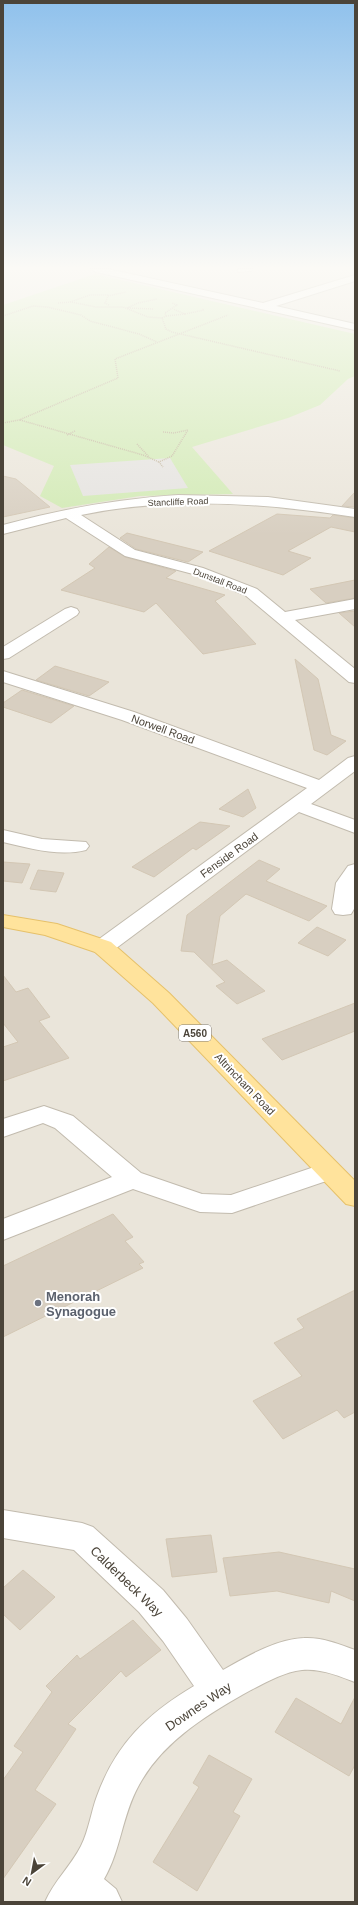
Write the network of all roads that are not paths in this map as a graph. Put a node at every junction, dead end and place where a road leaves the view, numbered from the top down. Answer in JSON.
{"nodes":[{"id":1,"x":69,"y":513,"type":"junction"},
{"id":2,"x":355,"y":513,"type":"edge"},
{"id":3,"x":3,"y":530,"type":"edge"},
{"id":4,"x":355,"y":604,"type":"edge"},
{"id":5,"x":71,"y":612,"type":"dead end"},
{"id":6,"x":283,"y":617,"type":"junction"},
{"id":7,"x":3,"y":654,"type":"edge"},
{"id":8,"x":3,"y":676,"type":"edge"},
{"id":9,"x":355,"y":678,"type":"edge"},
{"id":10,"x":355,"y":762,"type":"edge"},
{"id":11,"x":321,"y":787,"type":"junction"},
{"id":12,"x":297,"y":805,"type":"junction"},
{"id":13,"x":355,"y":827,"type":"edge"},
{"id":14,"x":3,"y":836,"type":"edge"},
{"id":15,"x":79,"y":846,"type":"dead end"},
{"id":16,"x":355,"y":870,"type":"edge"},
{"id":17,"x":343,"y":909,"type":"dead end"},
{"id":18,"x":3,"y":921,"type":"edge"},
{"id":19,"x":103,"y":947,"type":"junction"},
{"id":20,"x":3,"y":1128,"type":"edge"},
{"id":21,"x":329,"y":1171,"type":"junction"},
{"id":22,"x":132,"y":1179,"type":"junction"},
{"id":23,"x":355,"y":1197,"type":"edge"},
{"id":24,"x":3,"y":1230,"type":"edge"},
{"id":25,"x":3,"y":1524,"type":"edge"},
{"id":26,"x":355,"y":1666,"type":"edge"},
{"id":27,"x":217,"y":1691,"type":"junction"},
{"id":28,"x":82,"y":1896,"type":"edge"}],
"edges":[{"from":1,"to":2,"type":"street","name":"Stancliffe Road"},
{"from":1,"to":3,"type":"street","name":"Stancliffe Road"},
{"from":1,"to":6,"type":"street","name":"Dunstall Road"},
{"from":4,"to":6,"type":"street"},
{"from":5,"to":7,"type":"street"},
{"from":6,"to":9,"type":"street","name":"Dunstall Road"},
{"from":8,"to":11,"type":"street","name":"Norwell Road"},
{"from":10,"to":11,"type":"street","name":"Fenside Road"},
{"from":11,"to":12,"type":"street","name":"Fenside Road"},
{"from":12,"to":13,"type":"street"},
{"from":12,"to":19,"type":"street","name":"Fenside Road"},
{"from":14,"to":15,"type":"street"},
{"from":16,"to":17,"type":"street"},
{"from":18,"to":19,"type":"main road","name":"Altrincham Road","number":"A560"},
{"from":19,"to":21,"type":"main road","name":"Altrincham Road","number":"A560"},
{"from":20,"to":22,"type":"street"},
{"from":21,"to":22,"type":"street"},
{"from":21,"to":23,"type":"main road","name":"Altrincham Road","number":"A560"},
{"from":22,"to":24,"type":"street"},
{"from":25,"to":27,"type":"street","name":"Calderbeck Way"},
{"from":26,"to":27,"type":"street","name":"Downes Way"},
{"from":27,"to":28,"type":"street","name":"Downes Way"}]}
